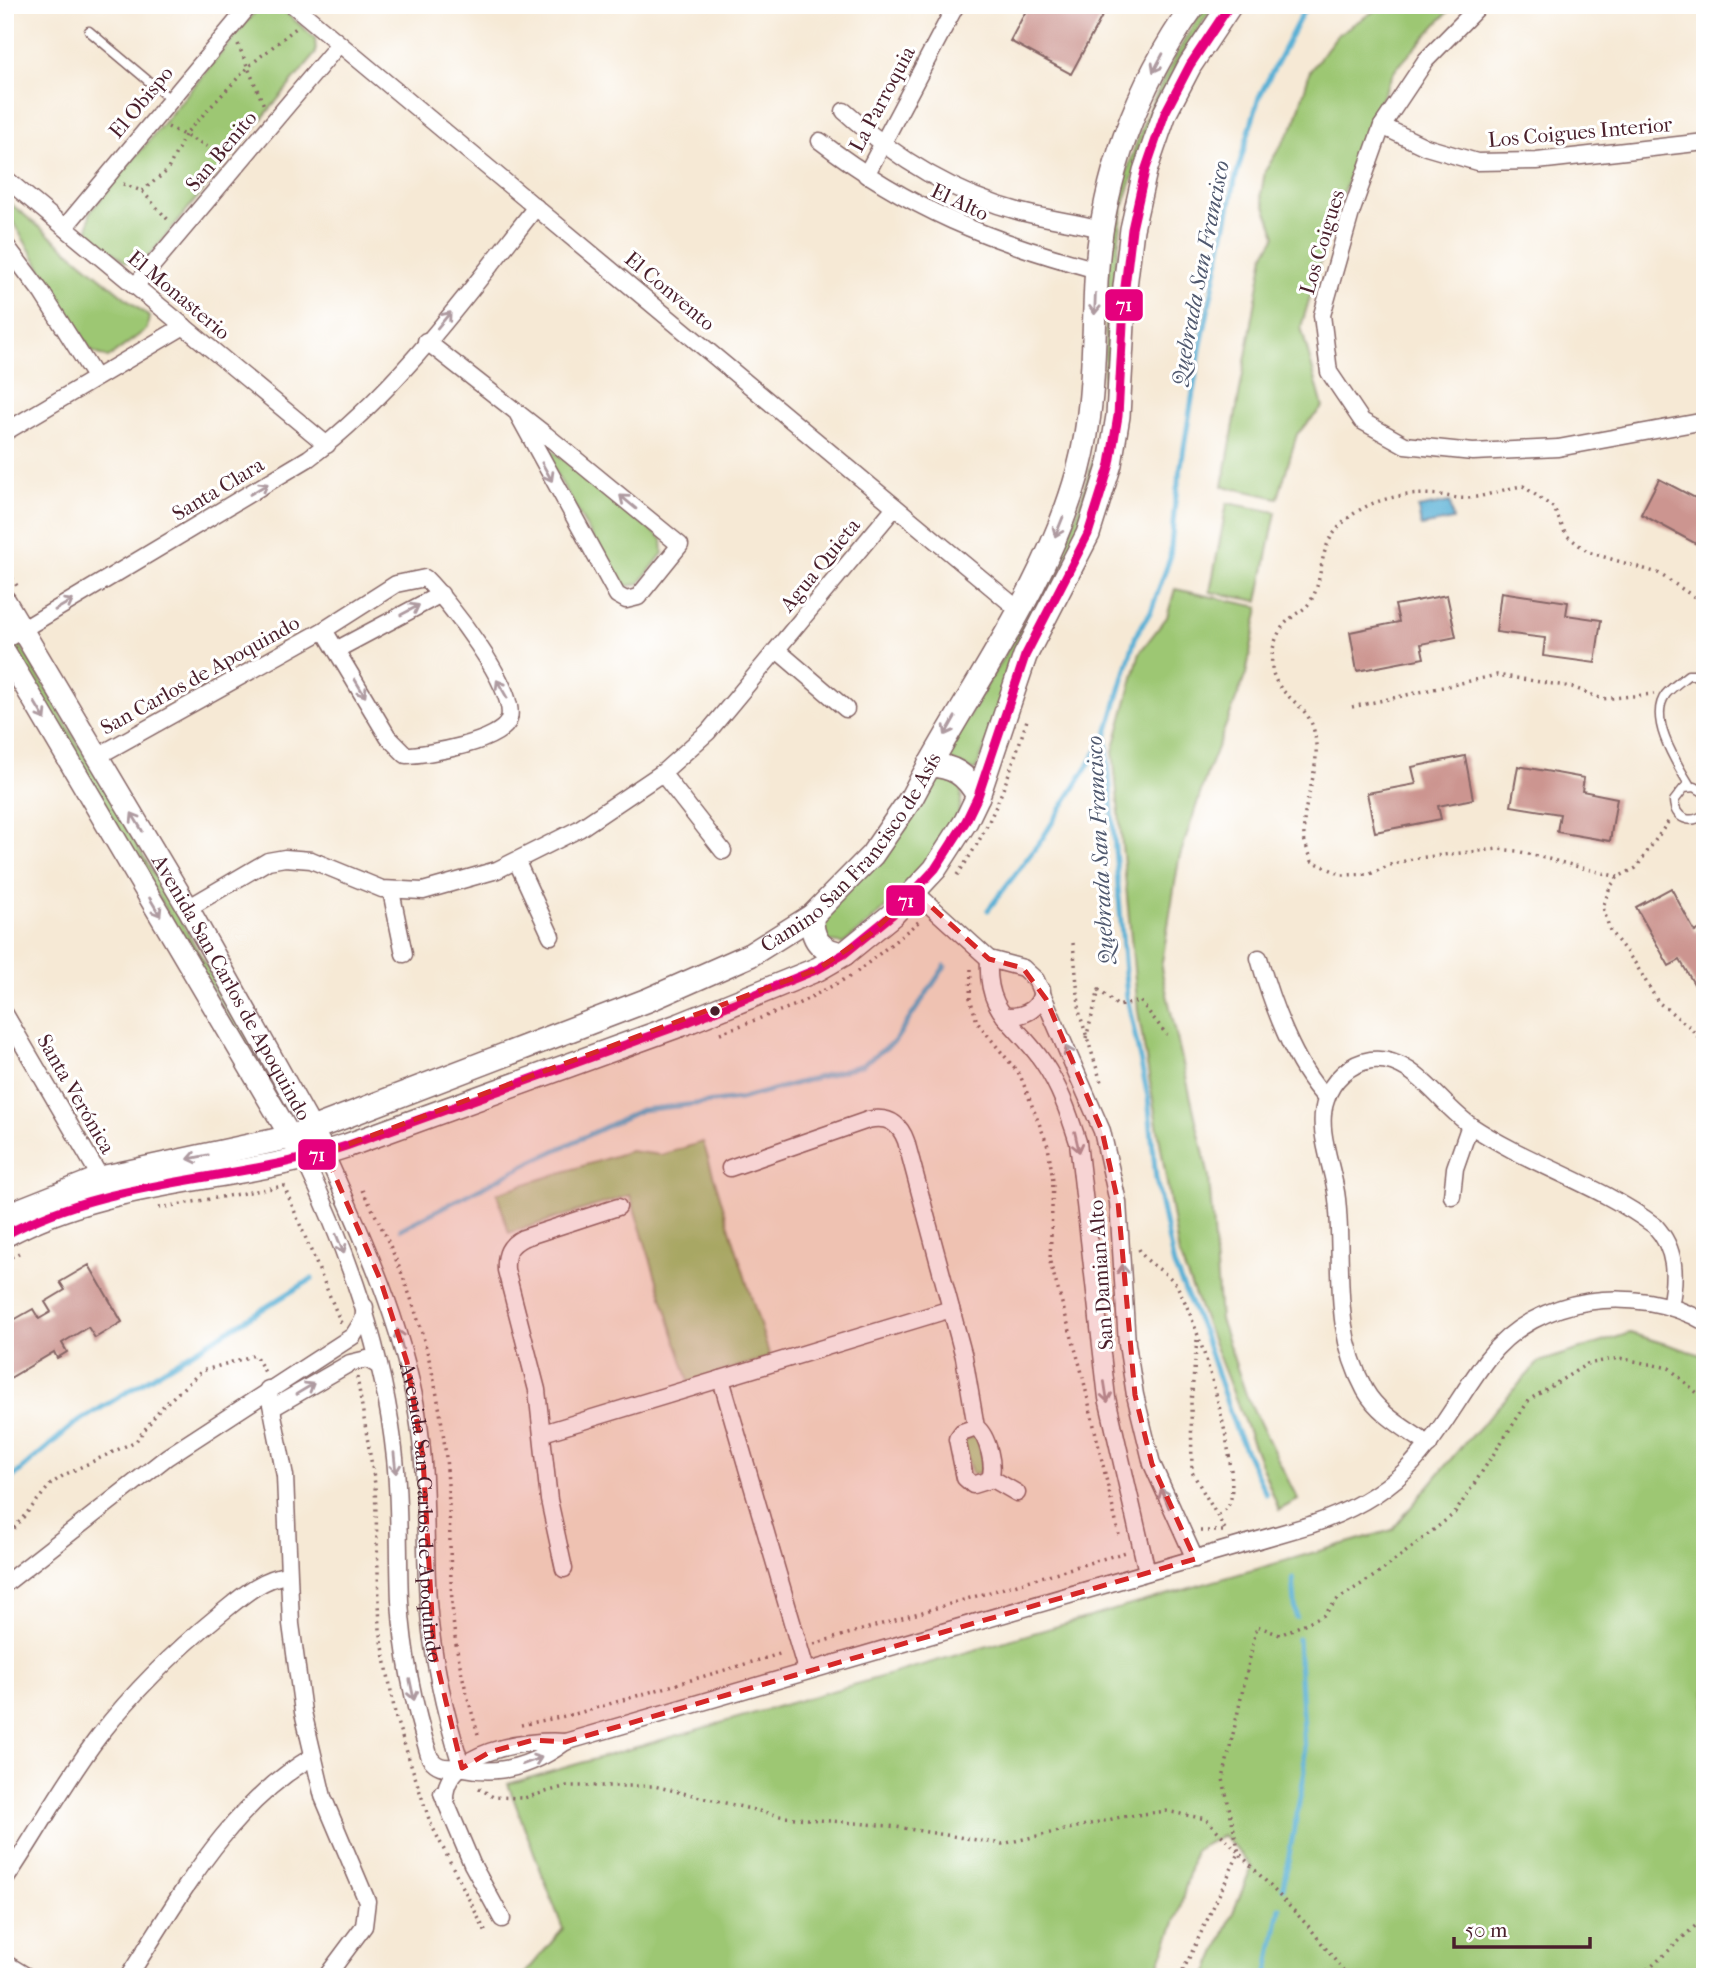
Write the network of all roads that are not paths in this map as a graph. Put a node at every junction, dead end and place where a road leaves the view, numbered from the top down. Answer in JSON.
{"nodes":[{"id":1,"x":250,"y":5,"type":"edge"},
{"id":2,"x":293,"y":5,"type":"edge"},
{"id":3,"x":956,"y":5,"type":"edge"},
{"id":4,"x":1194,"y":5,"type":"edge"},
{"id":5,"x":1230,"y":5,"type":"edge"},
{"id":6,"x":1480,"y":5,"type":"edge"},
{"id":7,"x":89,"y":32,"type":"dead end"},
{"id":8,"x":339,"y":44,"type":"junction"},
{"id":9,"x":171,"y":100,"type":"junction"},
{"id":10,"x":844,"y":111,"type":"dead end"},
{"id":11,"x":1382,"y":126,"type":"junction"},
{"id":12,"x":820,"y":141,"type":"dead end"},
{"id":13,"x":1705,"y":142,"type":"edge"},
{"id":14,"x":882,"y":143,"type":"junction"},
{"id":15,"x":866,"y":175,"type":"junction"},
{"id":16,"x":5,"y":178,"type":"edge"},
{"id":17,"x":536,"y":208,"type":"junction"},
{"id":18,"x":65,"y":227,"type":"junction"},
{"id":19,"x":1101,"y":229,"type":"junction"},
{"id":20,"x":5,"y":244,"type":"edge"},
{"id":21,"x":1097,"y":270,"type":"junction"},
{"id":22,"x":135,"y":286,"type":"junction"},
{"id":23,"x":184,"y":326,"type":"junction"},
{"id":24,"x":426,"y":341,"type":"junction"},
{"id":25,"x":95,"y":377,"type":"junction"},
{"id":26,"x":516,"y":411,"type":"junction"},
{"id":27,"x":1705,"y":421,"type":"edge"},
{"id":28,"x":5,"y":432,"type":"edge"},
{"id":29,"x":327,"y":445,"type":"junction"},
{"id":30,"x":895,"y":506,"type":"junction"},
{"id":31,"x":441,"y":594,"type":"junction"},
{"id":32,"x":5,"y":601,"type":"edge"},
{"id":33,"x":1019,"y":610,"type":"junction"},
{"id":34,"x":324,"y":630,"type":"junction"},
{"id":35,"x":14,"y":635,"type":"edge"},
{"id":36,"x":336,"y":650,"type":"junction"},
{"id":37,"x":777,"y":650,"type":"junction"},
{"id":38,"x":5,"y":652,"type":"edge"},
{"id":39,"x":1705,"y":675,"type":"edge"},
{"id":40,"x":846,"y":709,"type":"dead end"},
{"id":41,"x":97,"y":756,"type":"junction"},
{"id":42,"x":929,"y":765,"type":"junction"},
{"id":43,"x":662,"y":774,"type":"junction"},
{"id":44,"x":1690,"y":786,"type":"junction"},
{"id":45,"x":1705,"y":793,"type":"edge"},
{"id":46,"x":978,"y":796,"type":"junction"},
{"id":47,"x":1705,"y":814,"type":"edge"},
{"id":48,"x":723,"y":851,"type":"dead end"},
{"id":49,"x":517,"y":862,"type":"junction"},
{"id":50,"x":391,"y":891,"type":"junction"},
{"id":51,"x":915,"y":892,"type":"junction"},
{"id":52,"x":188,"y":908,"type":"junction"},
{"id":53,"x":812,"y":916,"type":"junction"},
{"id":54,"x":551,"y":936,"type":"dead end"},
{"id":55,"x":404,"y":954,"type":"dead end"},
{"id":56,"x":844,"y":954,"type":"junction"},
{"id":57,"x":1259,"y":958,"type":"dead end"},
{"id":58,"x":989,"y":959,"type":"junction"},
{"id":59,"x":1042,"y":990,"type":"junction"},
{"id":60,"x":5,"y":1014,"type":"edge"},
{"id":61,"x":611,"y":1014,"type":"junction"},
{"id":62,"x":1004,"y":1016,"type":"junction"},
{"id":63,"x":626,"y":1044,"type":"junction"},
{"id":64,"x":1326,"y":1098,"type":"junction"},
{"id":65,"x":1470,"y":1125,"type":"junction"},
{"id":66,"x":313,"y":1129,"type":"junction"},
{"id":67,"x":291,"y":1137,"type":"junction"},
{"id":68,"x":314,"y":1156,"type":"junction"},
{"id":69,"x":730,"y":1168,"type":"dead end"},
{"id":70,"x":105,"y":1187,"type":"junction"},
{"id":71,"x":1452,"y":1196,"type":"dead end"},
{"id":72,"x":618,"y":1207,"type":"dead end"},
{"id":73,"x":5,"y":1216,"type":"edge"},
{"id":74,"x":5,"y":1236,"type":"edge"},
{"id":75,"x":365,"y":1305,"type":"junction"},
{"id":76,"x":1670,"y":1307,"type":"junction"},
{"id":77,"x":951,"y":1309,"type":"junction"},
{"id":78,"x":1705,"y":1322,"type":"edge"},
{"id":79,"x":379,"y":1366,"type":"junction"},
{"id":80,"x":721,"y":1379,"type":"junction"},
{"id":81,"x":268,"y":1389,"type":"junction"},
{"id":82,"x":274,"y":1407,"type":"junction"},
{"id":83,"x":976,"y":1427,"type":"junction"},
{"id":84,"x":543,"y":1433,"type":"junction"},
{"id":85,"x":1429,"y":1445,"type":"junction"},
{"id":86,"x":991,"y":1478,"type":"junction"},
{"id":87,"x":1017,"y":1493,"type":"dead end"},
{"id":88,"x":1195,"y":1559,"type":"junction"},
{"id":89,"x":564,"y":1569,"type":"dead end"},
{"id":90,"x":1147,"y":1572,"type":"junction"},
{"id":91,"x":288,"y":1575,"type":"junction"},
{"id":92,"x":5,"y":1584,"type":"edge"},
{"id":93,"x":806,"y":1670,"type":"junction"},
{"id":94,"x":312,"y":1757,"type":"junction"},
{"id":95,"x":430,"y":1758,"type":"junction"},
{"id":96,"x":462,"y":1768,"type":"junction"},
{"id":97,"x":445,"y":1801,"type":"junction"},
{"id":98,"x":5,"y":1880,"type":"edge"},
{"id":99,"x":502,"y":1919,"type":"dead end"},
{"id":100,"x":5,"y":1963,"type":"edge"},
{"id":101,"x":28,"y":1977,"type":"edge"},
{"id":102,"x":128,"y":1977,"type":"edge"},
{"id":103,"x":326,"y":1977,"type":"edge"}],
"edges":[{"from":1,"to":9,"type":"street","name":"El Obispo"},
{"from":2,"to":8,"type":"street","name":"El Convento"},
{"from":3,"to":14,"type":"street","name":"La Parroquia"},
{"from":4,"to":19,"type":"main road","name":"Camino San Francisco de Asís","one_way":true},
{"from":5,"to":46,"type":"main road","name":"Camino San Francisco de Asís"},
{"from":6,"to":11,"type":"street","name":"Los Coigues"},
{"from":7,"to":9,"type":"lane"},
{"from":8,"to":17,"type":"street","name":"El Convento"},
{"from":8,"to":22,"type":"street","name":"San Benito"},
{"from":9,"to":18,"type":"street","name":"El Obispo"},
{"from":10,"to":14,"type":"street","name":"El Alto"},
{"from":11,"to":13,"type":"street","name":"Los Coigues Interior"},
{"from":11,"to":27,"type":"street","name":"Los Coigues"},
{"from":12,"to":15,"type":"street","name":"El Alto"},
{"from":14,"to":15,"type":"street","name":"La Parroquia"},
{"from":14,"to":19,"type":"street","name":"El Alto"},
{"from":15,"to":21,"type":"street","name":"El Alto"},
{"from":16,"to":18,"type":"street","name":"El Monasterio"},
{"from":24,"to":17,"type":"street","name":"Santa Clara","one_way":true},
{"from":17,"to":30,"type":"street","name":"El Convento"},
{"from":18,"to":22,"type":"street","name":"El Monasterio"},
{"from":19,"to":21,"type":"main road","name":"Camino San Francisco de Asís"},
{"from":20,"to":25,"type":"street"},
{"from":21,"to":33,"type":"main road","name":"Camino San Francisco de Asís","one_way":true},
{"from":22,"to":23,"type":"street","name":"El Monasterio"},
{"from":23,"to":25,"type":"street"},
{"from":23,"to":29,"type":"street","name":"El Monasterio"},
{"from":24,"to":26,"type":"street"},
{"from":24,"to":29,"type":"street","name":"Santa Clara"},
{"from":25,"to":28,"type":"street"},
{"from":26,"to":26,"type":"street","one_way":true},
{"from":35,"to":29,"type":"street","name":"Santa Clara","one_way":true},
{"from":30,"to":33,"type":"street","name":"El Convento"},
{"from":30,"to":37,"type":"street","name":"Agua Quieta"},
{"from":31,"to":34,"type":"street","name":"San Carlos de Apoquindo"},
{"from":36,"to":31,"type":"street","one_way":true},
{"from":36,"to":31,"type":"street","name":"San Carlos de Apoquindo","one_way":true},
{"from":32,"to":35,"type":"street","name":"Avenida San Carlos de Apoquindo"},
{"from":33,"to":42,"type":"main road","name":"Camino San Francisco de Asís","one_way":true},
{"from":34,"to":36,"type":"street","name":"San Carlos de Apoquindo"},
{"from":34,"to":41,"type":"street","name":"San Carlos de Apoquindo"},
{"from":35,"to":41,"type":"street","name":"Avenida San Carlos de Apoquindo"},
{"from":37,"to":40,"type":"street"},
{"from":37,"to":43,"type":"street","name":"Agua Quieta"},
{"from":38,"to":67,"type":"street","name":"Avenida San Carlos de Apoquindo","one_way":true},
{"from":39,"to":44,"type":"lane"},
{"from":52,"to":41,"type":"street","name":"Avenida San Carlos de Apoquindo","one_way":true},
{"from":42,"to":46,"type":"main road"},
{"from":42,"to":53,"type":"main road","name":"Camino San Francisco de Asís"},
{"from":43,"to":48,"type":"street"},
{"from":43,"to":49,"type":"street","name":"Agua Quieta"},
{"from":44,"to":45,"type":"lane"},
{"from":44,"to":47,"type":"lane"},
{"from":46,"to":51,"type":"main road","name":"Camino San Francisco de Asís"},
{"from":49,"to":50,"type":"street","name":"Agua Quieta"},
{"from":49,"to":54,"type":"street"},
{"from":50,"to":52,"type":"street","name":"Agua Quieta"},
{"from":50,"to":55,"type":"street"},
{"from":51,"to":56,"type":"main road","name":"Camino San Francisco de Asís"},
{"from":51,"to":58,"type":"street","name":"San Damian Alto"},
{"from":52,"to":66,"type":"street","name":"Avenida San Carlos de Apoquindo"},
{"from":53,"to":56,"type":"main road"},
{"from":53,"to":61,"type":"main road","name":"Camino San Francisco de Asís"},
{"from":56,"to":63,"type":"main road","name":"Camino San Francisco de Asís"},
{"from":57,"to":64,"type":"street"},
{"from":58,"to":59,"type":"street","name":"San Damian Alto"},
{"from":58,"to":62,"type":"street","name":"San Damian Alto"},
{"from":59,"to":62,"type":"street"},
{"from":88,"to":59,"type":"street","name":"San Damian Alto","one_way":true},
{"from":60,"to":70,"type":"street","name":"Santa Verónica"},
{"from":61,"to":63,"type":"main road"},
{"from":61,"to":66,"type":"main road","name":"Camino San Francisco de Asís"},
{"from":62,"to":90,"type":"street","name":"San Damian Alto","one_way":true},
{"from":63,"to":68,"type":"main road","name":"Camino San Francisco de Asís"},
{"from":64,"to":65,"type":"street"},
{"from":64,"to":85,"type":"street"},
{"from":65,"to":71,"type":"street"},
{"from":65,"to":76,"type":"street"},
{"from":66,"to":67,"type":"main road","name":"Camino San Francisco de Asís"},
{"from":66,"to":68,"type":"street","name":"Avenida San Carlos de Apoquindo"},
{"from":67,"to":68,"type":"street","name":"Avenida San Carlos de Apoquindo"},
{"from":67,"to":70,"type":"main road","name":"Camino San Francisco de Asís","one_way":true},
{"from":68,"to":70,"type":"main road","name":"Camino San Francisco de Asís"},
{"from":68,"to":75,"type":"street","name":"Avenida San Carlos de Apoquindo","one_way":true},
{"from":96,"to":68,"type":"street","name":"Avenida San Carlos de Apoquindo","one_way":true},
{"from":69,"to":77,"type":"street"},
{"from":70,"to":73,"type":"main road","name":"Camino San Francisco de Asís"},
{"from":70,"to":74,"type":"main road","name":"Camino San Francisco de Asís"},
{"from":72,"to":84,"type":"street"},
{"from":75,"to":79,"type":"street","name":"Avenida San Carlos de Apoquindo"},
{"from":75,"to":81,"type":"street"},
{"from":76,"to":78,"type":"street"},
{"from":76,"to":85,"type":"street"},
{"from":77,"to":80,"type":"street"},
{"from":77,"to":83,"type":"street"},
{"from":82,"to":79,"type":"street","one_way":true},
{"from":79,"to":95,"type":"street","name":"Avenida San Carlos de Apoquindo","one_way":true},
{"from":80,"to":84,"type":"street"},
{"from":80,"to":93,"type":"street"},
{"from":81,"to":82,"type":"street"},
{"from":81,"to":92,"type":"street"},
{"from":82,"to":91,"type":"street"},
{"from":83,"to":86,"type":"street"},
{"from":83,"to":86,"type":"street"},
{"from":84,"to":89,"type":"street"},
{"from":85,"to":88,"type":"street"},
{"from":86,"to":87,"type":"street"},
{"from":88,"to":90,"type":"street"},
{"from":90,"to":93,"type":"street"},
{"from":91,"to":94,"type":"street"},
{"from":91,"to":98,"type":"street"},
{"from":93,"to":96,"type":"street"},
{"from":94,"to":102,"type":"street"},
{"from":94,"to":103,"type":"street"},
{"from":95,"to":96,"type":"street"},
{"from":95,"to":97,"type":"street","name":"Avenida San Carlos de Apoquindo"},
{"from":96,"to":97,"type":"street"},
{"from":97,"to":99,"type":"street","name":"Avenida San Carlos de Apoquindo"},
{"from":100,"to":101,"type":"street"}]}
